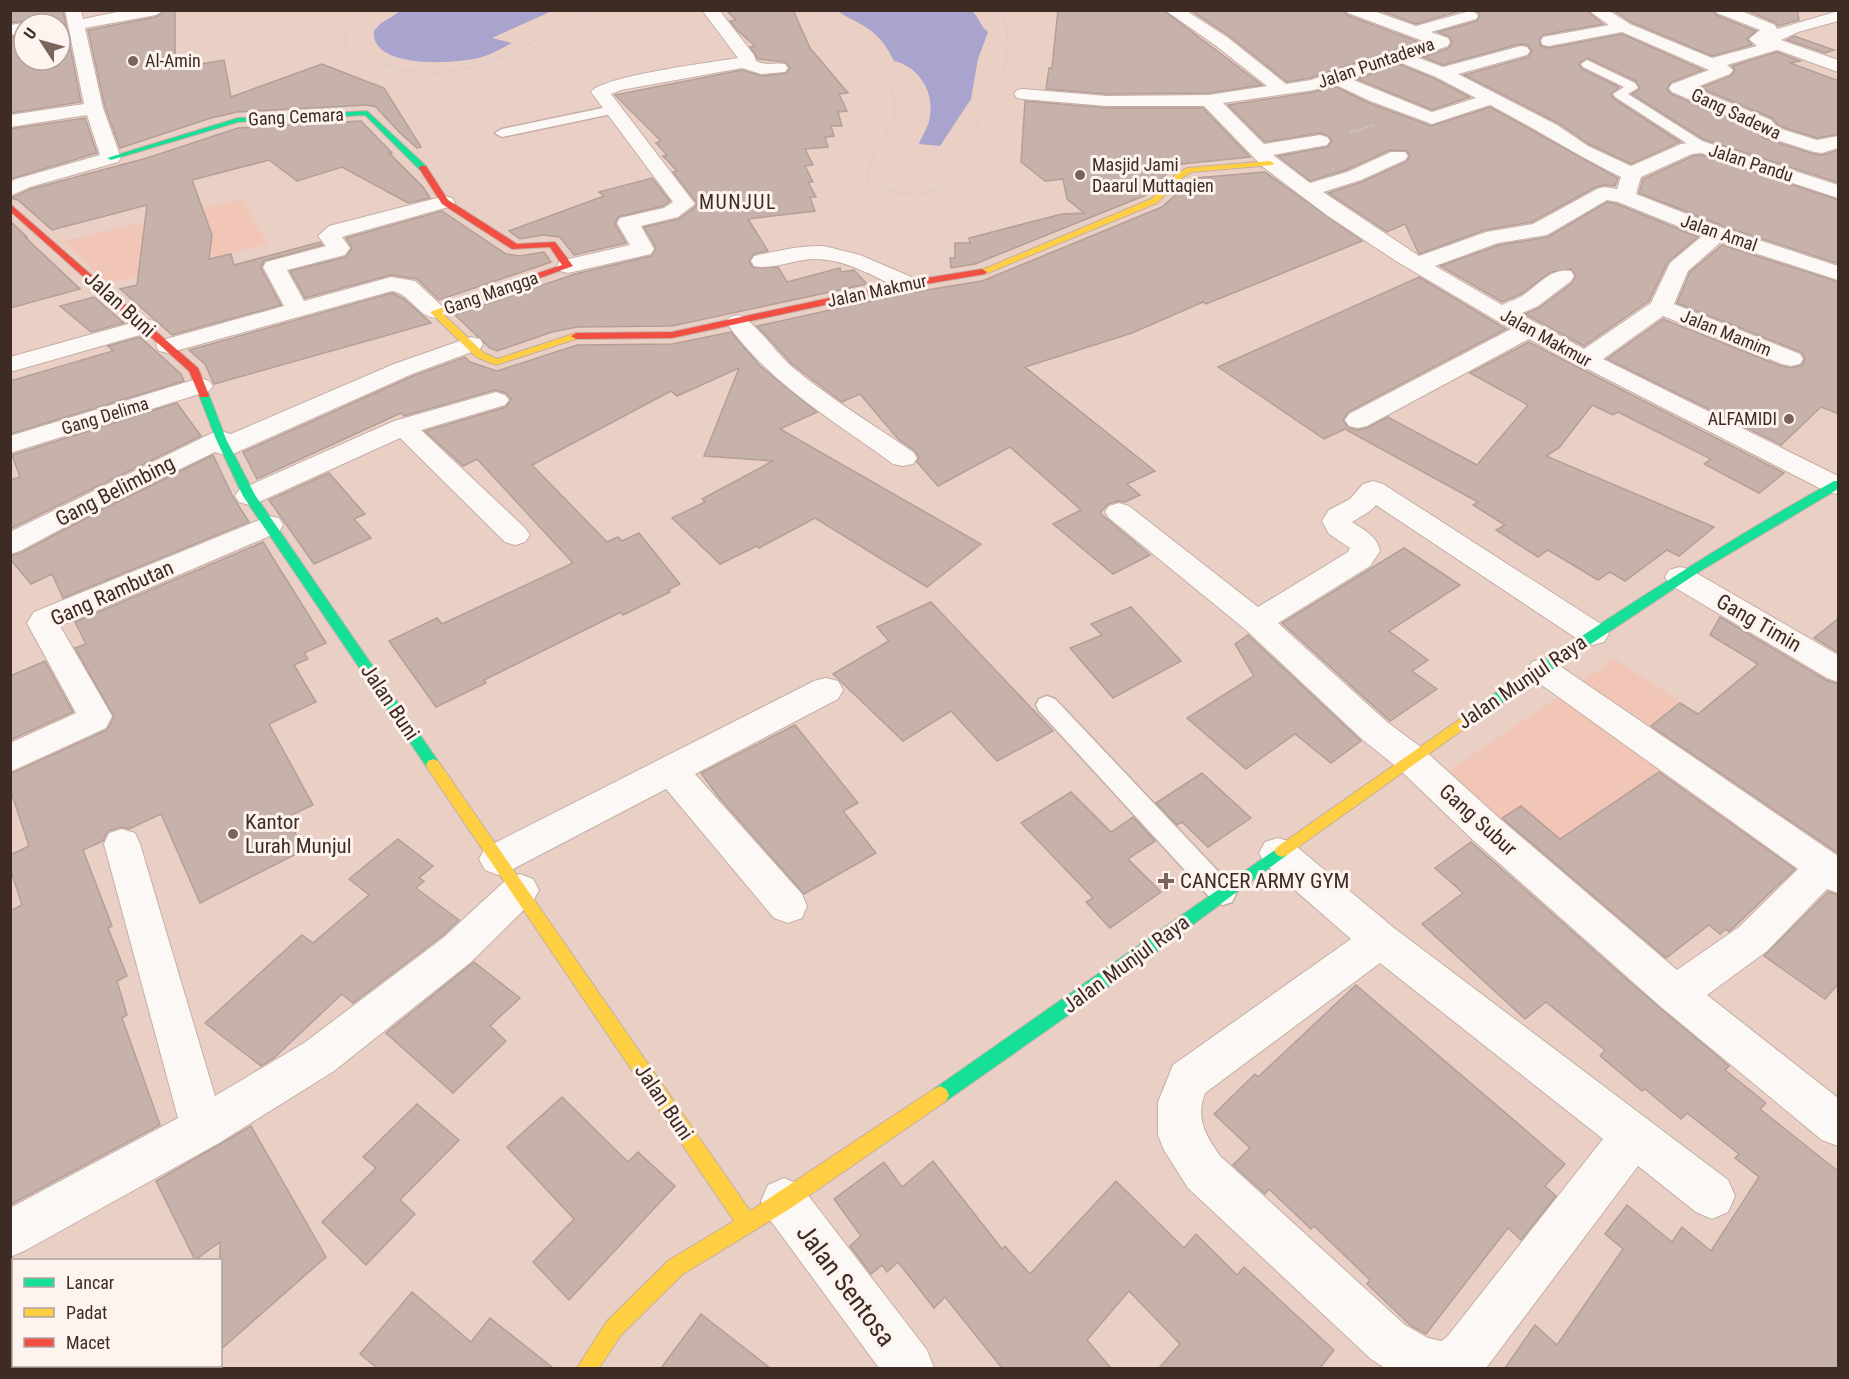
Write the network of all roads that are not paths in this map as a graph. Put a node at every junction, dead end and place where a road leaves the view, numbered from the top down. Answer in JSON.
{"nodes":[{"id":1,"x":156,"y":10,"type":"edge"},
{"id":2,"x":710,"y":10,"type":"edge"},
{"id":3,"x":1354,"y":10,"type":"edge"},
{"id":4,"x":1596,"y":10,"type":"edge"},
{"id":5,"x":1723,"y":10,"type":"edge"},
{"id":6,"x":1179,"y":11,"type":"edge"},
{"id":7,"x":1470,"y":13,"type":"edge"},
{"id":8,"x":1839,"y":16,"type":"edge"},
{"id":9,"x":72,"y":19,"type":"edge"},
{"id":10,"x":1624,"y":27,"type":"junction"},
{"id":11,"x":1415,"y":31,"type":"junction"},
{"id":12,"x":1549,"y":42,"type":"dead end"},
{"id":13,"x":1521,"y":51,"type":"dead end"},
{"id":14,"x":1400,"y":56,"type":"junction"},
{"id":15,"x":746,"y":62,"type":"junction"},
{"id":16,"x":1587,"y":64,"type":"dead end"},
{"id":17,"x":1711,"y":64,"type":"junction"},
{"id":18,"x":1839,"y":67,"type":"edge"},
{"id":19,"x":779,"y":68,"type":"dead end"},
{"id":20,"x":1442,"y":73,"type":"junction"},
{"id":21,"x":1337,"y":79,"type":"junction"},
{"id":22,"x":1284,"y":90,"type":"junction"},
{"id":23,"x":1023,"y":94,"type":"dead end"},
{"id":24,"x":1490,"y":99,"type":"junction"},
{"id":25,"x":1209,"y":100,"type":"junction"},
{"id":26,"x":94,"y":108,"type":"junction"},
{"id":27,"x":612,"y":110,"type":"junction"},
{"id":28,"x":10,"y":121,"type":"edge"},
{"id":29,"x":502,"y":133,"type":"dead end"},
{"id":30,"x":1754,"y":138,"type":"junction"},
{"id":31,"x":1320,"y":141,"type":"road end"},
{"id":32,"x":1839,"y":142,"type":"edge"},
{"id":33,"x":1702,"y":147,"type":"junction"},
{"id":34,"x":1727,"y":154,"type":"junction"},
{"id":35,"x":1398,"y":156,"type":"dead end"},
{"id":36,"x":1265,"y":157,"type":"junction"},
{"id":37,"x":111,"y":158,"type":"junction"},
{"id":38,"x":1631,"y":174,"type":"junction"},
{"id":39,"x":10,"y":190,"type":"edge"},
{"id":40,"x":1307,"y":190,"type":"junction"},
{"id":41,"x":1839,"y":192,"type":"edge"},
{"id":42,"x":1624,"y":197,"type":"junction"},
{"id":43,"x":445,"y":202,"type":"junction"},
{"id":44,"x":10,"y":206,"type":"edge"},
{"id":45,"x":1717,"y":234,"type":"junction"},
{"id":46,"x":762,"y":261,"type":"dead end"},
{"id":47,"x":1419,"y":264,"type":"junction"},
{"id":48,"x":568,"y":266,"type":"junction"},
{"id":49,"x":1839,"y":273,"type":"edge"},
{"id":50,"x":1563,"y":276,"type":"dead end"},
{"id":51,"x":908,"y":284,"type":"junction"},
{"id":52,"x":1661,"y":307,"type":"junction"},
{"id":53,"x":298,"y":311,"type":"junction"},
{"id":54,"x":435,"y":312,"type":"junction"},
{"id":55,"x":1501,"y":314,"type":"junction"},
{"id":56,"x":738,"y":322,"type":"junction"},
{"id":57,"x":146,"y":326,"type":"junction"},
{"id":58,"x":1528,"y":330,"type":"junction"},
{"id":59,"x":471,"y":344,"type":"junction"},
{"id":60,"x":168,"y":346,"type":"junction"},
{"id":61,"x":1791,"y":359,"type":"dead end"},
{"id":62,"x":1585,"y":360,"type":"junction"},
{"id":63,"x":10,"y":365,"type":"edge"},
{"id":64,"x":200,"y":386,"type":"junction"},
{"id":65,"x":496,"y":400,"type":"dead end"},
{"id":66,"x":1358,"y":420,"type":"dead end"},
{"id":67,"x":403,"y":428,"type":"junction"},
{"id":68,"x":223,"y":443,"type":"junction"},
{"id":69,"x":10,"y":445,"type":"edge"},
{"id":70,"x":903,"y":458,"type":"dead end"},
{"id":71,"x":1834,"y":491,"type":"edge"},
{"id":72,"x":249,"y":496,"type":"junction"},
{"id":73,"x":1119,"y":512,"type":"dead end"},
{"id":74,"x":269,"y":525,"type":"junction"},
{"id":75,"x":515,"y":535,"type":"dead end"},
{"id":76,"x":10,"y":544,"type":"edge"},
{"id":77,"x":1680,"y":577,"type":"junction"},
{"id":78,"x":1257,"y":622,"type":"junction"},
{"id":79,"x":1593,"y":634,"type":"junction"},
{"id":80,"x":1543,"y":670,"type":"junction"},
{"id":81,"x":1839,"y":670,"type":"edge"},
{"id":82,"x":826,"y":690,"type":"dead end"},
{"id":83,"x":1047,"y":705,"type":"dead end"},
{"id":84,"x":1410,"y":758,"type":"junction"},
{"id":85,"x":10,"y":759,"type":"edge"},
{"id":86,"x":671,"y":771,"type":"junction"},
{"id":87,"x":122,"y":843,"type":"dead end"},
{"id":88,"x":1278,"y":854,"type":"junction"},
{"id":89,"x":1832,"y":872,"type":"edge"},
{"id":90,"x":509,"y":874,"type":"junction"},
{"id":91,"x":1223,"y":894,"type":"junction"},
{"id":92,"x":788,"y":906,"type":"dead end"},
{"id":93,"x":1380,"y":940,"type":"junction"},
{"id":94,"x":1675,"y":994,"type":"junction"},
{"id":95,"x":1839,"y":1125,"type":"edge"},
{"id":96,"x":203,"y":1128,"type":"junction"},
{"id":97,"x":1633,"y":1136,"type":"junction"},
{"id":98,"x":1712,"y":1196,"type":"dead end"},
{"id":99,"x":765,"y":1213,"type":"junction"},
{"id":100,"x":10,"y":1234,"type":"edge"},
{"id":101,"x":587,"y":1368,"type":"edge"},
{"id":102,"x":909,"y":1368,"type":"edge"}],
"edges":[{"from":1,"to":9,"type":"street"},
{"from":2,"to":15,"type":"street"},
{"from":3,"to":11,"type":"street","name":"Jalan Puntadewa"},
{"from":4,"to":10,"type":"street","name":"Gang Sadewa"},
{"from":5,"to":17,"type":"street"},
{"from":6,"to":22,"type":"street"},
{"from":7,"to":11,"type":"street","name":"Jalan Puntadewa"},
{"from":8,"to":18,"type":"street"},
{"from":9,"to":26,"type":"street"},
{"from":10,"to":12,"type":"street"},
{"from":10,"to":17,"type":"street","name":"Gang Sadewa"},
{"from":11,"to":14,"type":"street","name":"Jalan Puntadewa"},
{"from":13,"to":20,"type":"street"},
{"from":14,"to":20,"type":"street"},
{"from":14,"to":21,"type":"street","name":"Jalan Puntadewa"},
{"from":15,"to":19,"type":"street"},
{"from":15,"to":27,"type":"street"},
{"from":16,"to":33,"type":"lane"},
{"from":17,"to":30,"type":"street","name":"Gang Sadewa"},
{"from":20,"to":24,"type":"street"},
{"from":21,"to":22,"type":"street","name":"Jalan Puntadewa"},
{"from":21,"to":24,"type":"street"},
{"from":22,"to":25,"type":"street"},
{"from":23,"to":25,"type":"street"},
{"from":24,"to":38,"type":"street"},
{"from":25,"to":36,"type":"street","name":"Jalan Makmur"},
{"from":26,"to":28,"type":"street"},
{"from":26,"to":37,"type":"street"},
{"from":27,"to":29,"type":"lane"},
{"from":27,"to":48,"type":"street"},
{"from":30,"to":32,"type":"street","name":"Gang Sadewa"},
{"from":30,"to":34,"type":"street"},
{"from":31,"to":36,"type":"street"},
{"from":33,"to":34,"type":"street","name":"Jalan Pandu"},
{"from":33,"to":38,"type":"street","name":"Jalan Pandu"},
{"from":34,"to":41,"type":"street","name":"Jalan Pandu"},
{"from":35,"to":40,"type":"street"},
{"from":36,"to":40,"type":"street","name":"Jalan Makmur"},
{"from":36,"to":51,"type":"street","name":"Jalan Makmur"},
{"from":37,"to":39,"type":"street"},
{"from":37,"to":43,"type":"street","name":"Gang Cemara"},
{"from":38,"to":42,"type":"street"},
{"from":40,"to":47,"type":"street","name":"Jalan Makmur"},
{"from":42,"to":45,"type":"street","name":"Jalan Amal"},
{"from":42,"to":47,"type":"street"},
{"from":43,"to":48,"type":"street","name":"Gang Mangga"},
{"from":43,"to":53,"type":"street"},
{"from":44,"to":57,"type":"street","name":"Jalan Buni"},
{"from":45,"to":49,"type":"street","name":"Jalan Amal"},
{"from":45,"to":52,"type":"street"},
{"from":46,"to":51,"type":"street"},
{"from":47,"to":55,"type":"street","name":"Jalan Makmur"},
{"from":48,"to":54,"type":"street","name":"Gang Mangga"},
{"from":50,"to":55,"type":"street"},
{"from":51,"to":56,"type":"street","name":"Jalan Makmur"},
{"from":52,"to":61,"type":"street","name":"Jalan Mamim"},
{"from":52,"to":62,"type":"street"},
{"from":53,"to":54,"type":"street"},
{"from":53,"to":60,"type":"street"},
{"from":54,"to":59,"type":"street","name":"Gang Mangga"},
{"from":55,"to":58,"type":"street","name":"Jalan Makmur"},
{"from":56,"to":59,"type":"street","name":"Jalan Makmur"},
{"from":56,"to":70,"type":"street"},
{"from":57,"to":60,"type":"street","name":"Jalan Buni"},
{"from":57,"to":63,"type":"street"},
{"from":58,"to":62,"type":"street","name":"Jalan Makmur"},
{"from":58,"to":66,"type":"street"},
{"from":59,"to":68,"type":"street","name":"Gang Mangga"},
{"from":60,"to":64,"type":"street","name":"Jalan Buni"},
{"from":62,"to":71,"type":"street","name":"Jalan Makmur"},
{"from":64,"to":68,"type":"street","name":"Jalan Buni"},
{"from":64,"to":69,"type":"street","name":"Gang Delima"},
{"from":65,"to":67,"type":"street"},
{"from":67,"to":72,"type":"street"},
{"from":67,"to":75,"type":"street"},
{"from":68,"to":72,"type":"street","name":"Jalan Buni"},
{"from":68,"to":76,"type":"street","name":"Gang Belimbing"},
{"from":71,"to":77,"type":"street","name":"Jalan Munjul Raya"},
{"from":72,"to":74,"type":"street","name":"Jalan Buni"},
{"from":73,"to":78,"type":"street","name":"Gang Subur"},
{"from":74,"to":85,"type":"street","name":"Gang Rambutan"},
{"from":74,"to":90,"type":"street","name":"Jalan Buni"},
{"from":77,"to":79,"type":"street","name":"Jalan Munjul Raya"},
{"from":77,"to":81,"type":"street","name":"Gang Timin"},
{"from":78,"to":79,"type":"street"},
{"from":78,"to":84,"type":"street","name":"Gang Subur"},
{"from":79,"to":80,"type":"street","name":"Jalan Munjul Raya"},
{"from":80,"to":84,"type":"street","name":"Jalan Munjul Raya"},
{"from":80,"to":89,"type":"street"},
{"from":82,"to":86,"type":"street"},
{"from":83,"to":91,"type":"lane"},
{"from":84,"to":88,"type":"street","name":"Jalan Munjul Raya"},
{"from":84,"to":94,"type":"street","name":"Gang Subur"},
{"from":86,"to":90,"type":"street"},
{"from":86,"to":92,"type":"street"},
{"from":87,"to":96,"type":"street"},
{"from":88,"to":91,"type":"street","name":"Jalan Munjul Raya"},
{"from":88,"to":93,"type":"street"},
{"from":89,"to":94,"type":"street"},
{"from":90,"to":96,"type":"street"},
{"from":90,"to":99,"type":"street","name":"Jalan Buni"},
{"from":91,"to":99,"type":"street","name":"Jalan Munjul Raya"},
{"from":93,"to":97,"type":"street"},
{"from":93,"to":97,"type":"street"},
{"from":94,"to":95,"type":"street","name":"Gang Subur"},
{"from":96,"to":100,"type":"street"},
{"from":97,"to":98,"type":"street"},
{"from":99,"to":101,"type":"street","name":"Jalan Munjul Raya"},
{"from":99,"to":102,"type":"street","name":"Jalan Sentosa"}]}
